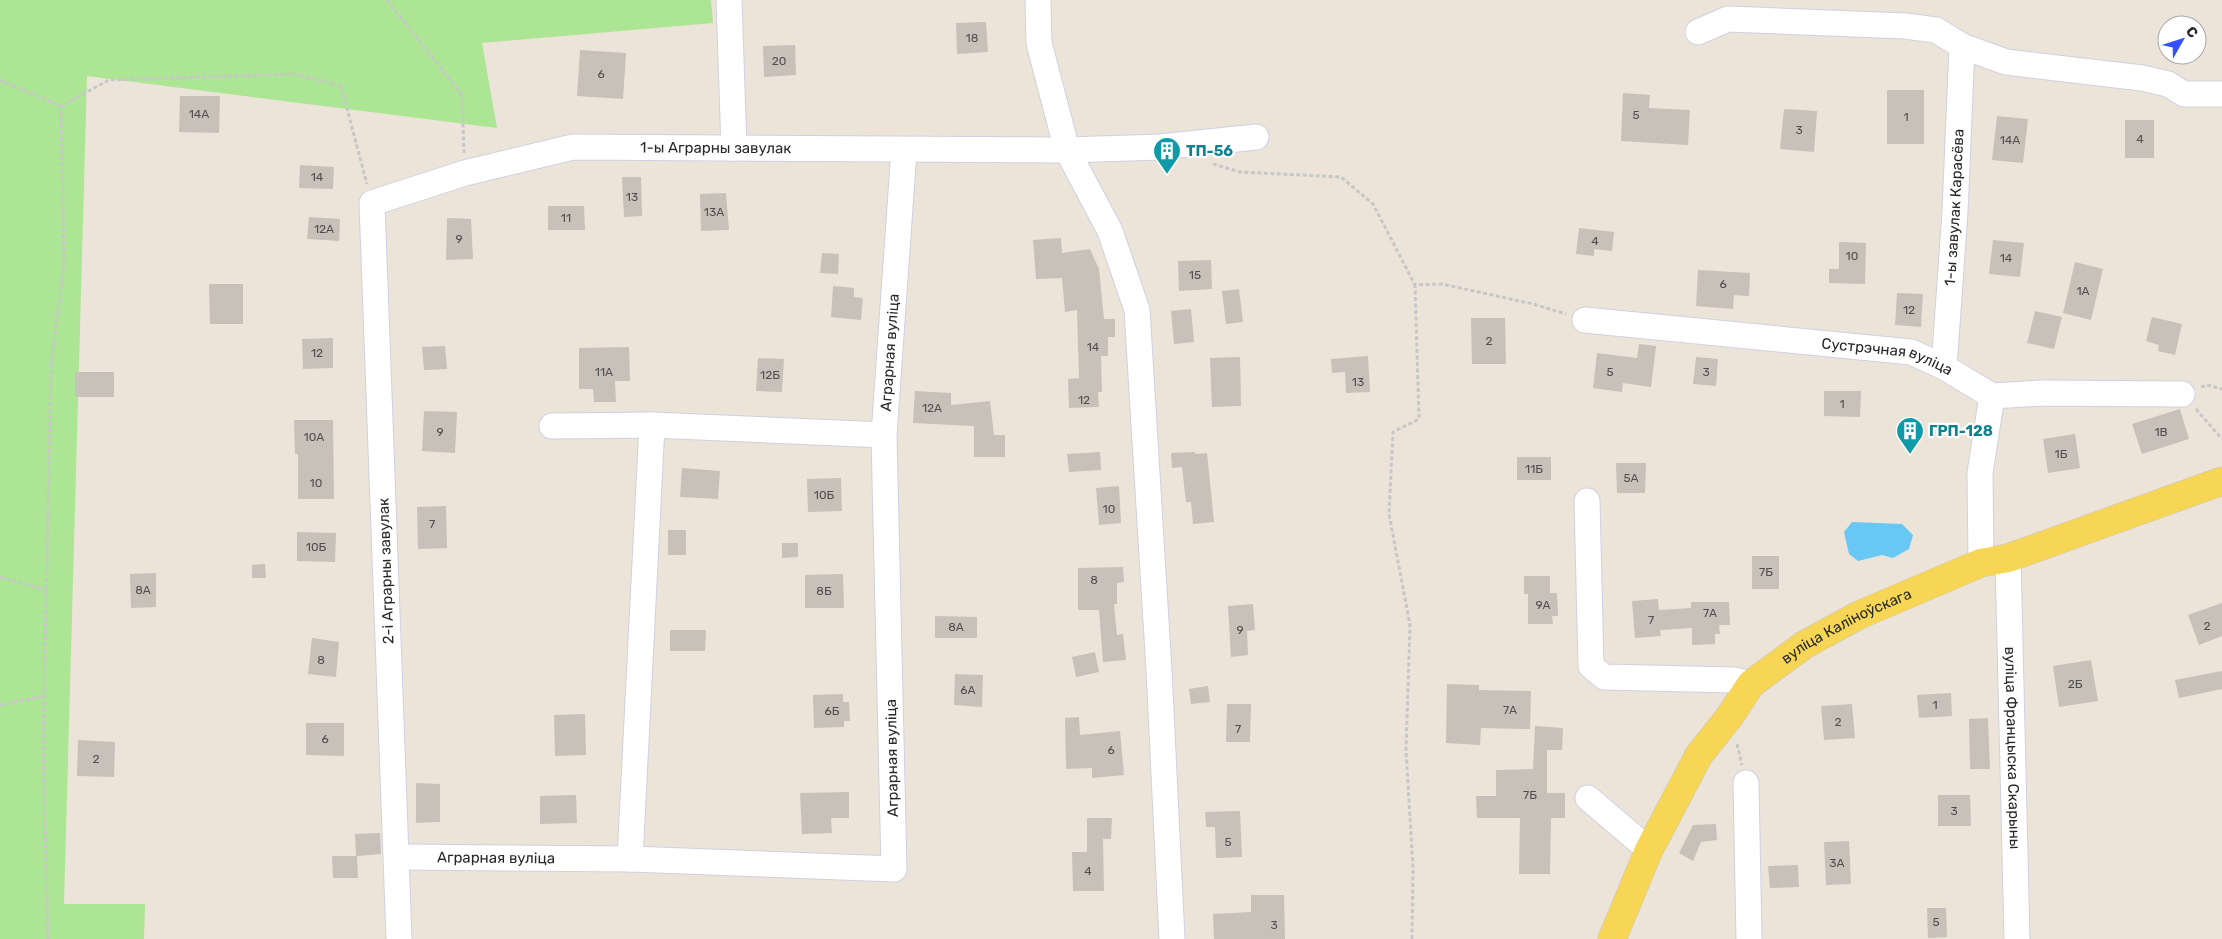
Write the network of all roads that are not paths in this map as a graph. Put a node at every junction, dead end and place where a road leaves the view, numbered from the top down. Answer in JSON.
{"nodes":[{"id":1,"x":729,"y":0,"type":"edge"},
{"id":2,"x":1038,"y":0,"type":"edge"},
{"id":3,"x":1698,"y":32,"type":"dead end"},
{"id":4,"x":1962,"y":46,"type":"junction"},
{"id":5,"x":2222,"y":94,"type":"edge"},
{"id":6,"x":1256,"y":137,"type":"dead end"},
{"id":7,"x":734,"y":148,"type":"junction"},
{"id":8,"x":904,"y":150,"type":"junction"},
{"id":9,"x":1067,"y":150,"type":"junction"},
{"id":10,"x":372,"y":203,"type":"joint"},
{"id":11,"x":1585,"y":320,"type":"road end"},
{"id":12,"x":1944,"y":367,"type":"junction"},
{"id":13,"x":2182,"y":394,"type":"road end"},
{"id":14,"x":1992,"y":396,"type":"junction"},
{"id":15,"x":652,"y":425,"type":"junction"},
{"id":16,"x":552,"y":426,"type":"dead end"},
{"id":17,"x":884,"y":435,"type":"junction"},
{"id":18,"x":2222,"y":481,"type":"edge"},
{"id":19,"x":1587,"y":501,"type":"dead end"},
{"id":20,"x":2008,"y":558,"type":"junction"},
{"id":21,"x":1981,"y":563,"type":"junction"},
{"id":22,"x":1751,"y":684,"type":"junction"},
{"id":23,"x":1746,"y":783,"type":"road end"},
{"id":24,"x":1588,"y":798,"type":"dead end"},
{"id":25,"x":1649,"y":850,"type":"junction"},
{"id":26,"x":397,"y":857,"type":"junction"},
{"id":27,"x":630,"y":859,"type":"junction"},
{"id":28,"x":399,"y":939,"type":"edge"},
{"id":29,"x":1172,"y":939,"type":"edge"},
{"id":30,"x":1612,"y":939,"type":"edge"},
{"id":31,"x":1749,"y":939,"type":"edge"},
{"id":32,"x":2016,"y":939,"type":"edge"}],
"edges":[{"from":1,"to":7,"type":"street"},
{"from":2,"to":9,"type":"street"},
{"from":3,"to":4,"type":"street"},
{"from":4,"to":5,"type":"street"},
{"from":4,"to":12,"type":"street","name":"1-ы завулак Карасёва"},
{"from":6,"to":9,"type":"street","name":"1-ы Аграрны завулак"},
{"from":7,"to":8,"type":"street","name":"1-ы Аграрны завулак"},
{"from":7,"to":10,"type":"street","name":"1-ы Аграрны завулак"},
{"from":8,"to":9,"type":"street","name":"1-ы Аграрны завулак"},
{"from":8,"to":17,"type":"street","name":"Аграрная вуліца"},
{"from":9,"to":29,"type":"street"},
{"from":10,"to":26,"type":"street","name":"2-і Аграрны завулак"},
{"from":11,"to":12,"type":"street","name":"Сустрэчная вуліца"},
{"from":12,"to":14,"type":"street","name":"Сустрэчная вуліца"},
{"from":13,"to":14,"type":"street"},
{"from":14,"to":21,"type":"street"},
{"from":15,"to":16,"type":"street"},
{"from":15,"to":17,"type":"street"},
{"from":15,"to":27,"type":"street"},
{"from":17,"to":27,"type":"street","name":"Аграрная вуліца"},
{"from":18,"to":20,"type":"main road","name":"вуліца Каліноўскага"},
{"from":19,"to":22,"type":"street"},
{"from":20,"to":21,"type":"main road","name":"вуліца Каліноўскага"},
{"from":20,"to":32,"type":"street","name":"вуліца Францыска Скарыны"},
{"from":21,"to":22,"type":"main road","name":"вуліца Каліноўскага"},
{"from":22,"to":25,"type":"main road","name":"вуліца Каліноўскага"},
{"from":23,"to":31,"type":"street"},
{"from":24,"to":25,"type":"street"},
{"from":25,"to":30,"type":"main road","name":"вуліца Каліноўскага"},
{"from":26,"to":27,"type":"street","name":"Аграрная вуліца"},
{"from":26,"to":28,"type":"street","name":"2-і Аграрны завулак"}]}
